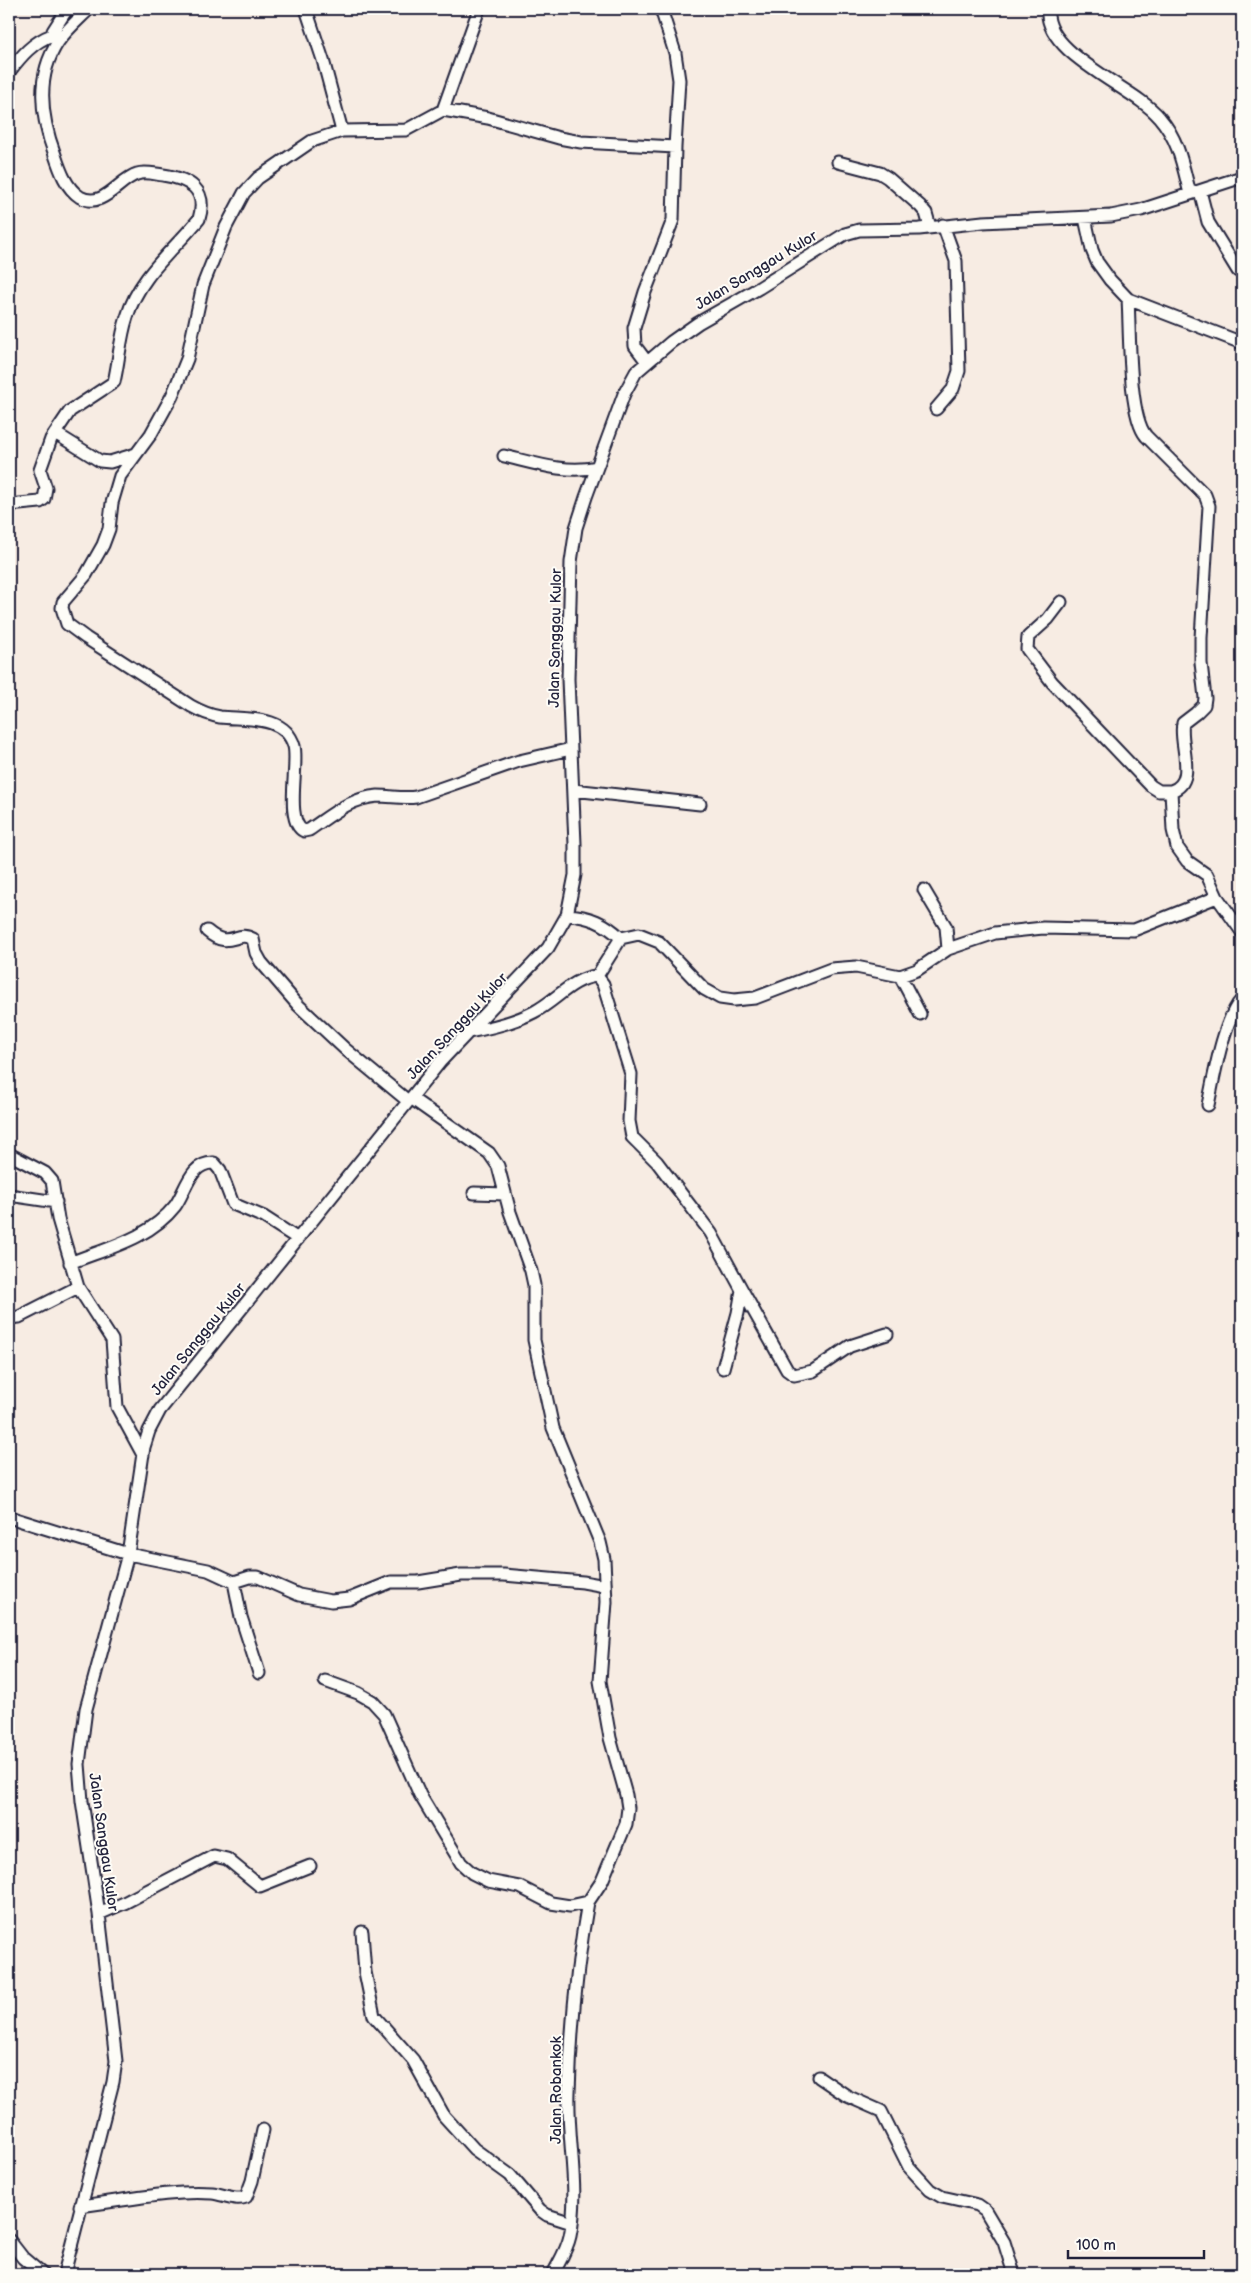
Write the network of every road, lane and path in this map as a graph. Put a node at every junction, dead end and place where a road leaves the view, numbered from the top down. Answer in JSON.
{"nodes":[{"id":1,"x":67,"y":9,"type":"edge"},
{"id":2,"x":90,"y":9,"type":"edge"},
{"id":3,"x":306,"y":9,"type":"edge"},
{"id":4,"x":479,"y":9,"type":"edge"},
{"id":5,"x":661,"y":9,"type":"edge"},
{"id":6,"x":1048,"y":9,"type":"edge"},
{"id":7,"x":55,"y":38,"type":"junction"},
{"id":8,"x":9,"y":72,"type":"edge"},
{"id":9,"x":443,"y":110,"type":"junction"},
{"id":10,"x":342,"y":131,"type":"junction"},
{"id":11,"x":675,"y":147,"type":"junction"},
{"id":12,"x":838,"y":162,"type":"dead end"},
{"id":13,"x":1242,"y":177,"type":"edge"},
{"id":14,"x":1195,"y":193,"type":"junction"},
{"id":15,"x":1085,"y":218,"type":"junction"},
{"id":16,"x":943,"y":225,"type":"junction"},
{"id":17,"x":930,"y":227,"type":"junction"},
{"id":18,"x":1238,"y":271,"type":"dead end"},
{"id":19,"x":1128,"y":299,"type":"junction"},
{"id":20,"x":1242,"y":343,"type":"edge"},
{"id":21,"x":647,"y":362,"type":"junction"},
{"id":22,"x":936,"y":409,"type":"dead end"},
{"id":23,"x":63,"y":439,"type":"junction"},
{"id":24,"x":136,"y":454,"type":"junction"},
{"id":25,"x":504,"y":456,"type":"dead end"},
{"id":26,"x":597,"y":467,"type":"junction"},
{"id":27,"x":9,"y":505,"type":"edge"},
{"id":28,"x":1061,"y":602,"type":"dead end"},
{"id":29,"x":571,"y":749,"type":"junction"},
{"id":30,"x":573,"y":790,"type":"junction"},
{"id":31,"x":1171,"y":791,"type":"junction"},
{"id":32,"x":700,"y":804,"type":"dead end"},
{"id":33,"x":924,"y":890,"type":"dead end"},
{"id":34,"x":1217,"y":897,"type":"junction"},
{"id":35,"x":567,"y":915,"type":"junction"},
{"id":36,"x":207,"y":931,"type":"dead end"},
{"id":37,"x":1242,"y":932,"type":"edge"},
{"id":38,"x":621,"y":938,"type":"junction"},
{"id":39,"x":948,"y":949,"type":"junction"},
{"id":40,"x":597,"y":976,"type":"junction"},
{"id":41,"x":900,"y":976,"type":"junction"},
{"id":42,"x":1242,"y":999,"type":"edge"},
{"id":43,"x":920,"y":1014,"type":"dead end"},
{"id":44,"x":468,"y":1032,"type":"junction"},
{"id":45,"x":410,"y":1099,"type":"junction"},
{"id":46,"x":1208,"y":1105,"type":"dead end"},
{"id":47,"x":9,"y":1154,"type":"edge"},
{"id":48,"x":474,"y":1193,"type":"dead end"},
{"id":49,"x":506,"y":1194,"type":"junction"},
{"id":50,"x":9,"y":1195,"type":"edge"},
{"id":51,"x":56,"y":1202,"type":"junction"},
{"id":52,"x":298,"y":1239,"type":"junction"},
{"id":53,"x":70,"y":1263,"type":"junction"},
{"id":54,"x":78,"y":1288,"type":"junction"},
{"id":55,"x":742,"y":1290,"type":"junction"},
{"id":56,"x":9,"y":1318,"type":"edge"},
{"id":57,"x":887,"y":1334,"type":"dead end"},
{"id":58,"x":724,"y":1368,"type":"dead end"},
{"id":59,"x":143,"y":1456,"type":"junction"},
{"id":60,"x":9,"y":1517,"type":"edge"},
{"id":61,"x":128,"y":1554,"type":"junction"},
{"id":62,"x":234,"y":1582,"type":"junction"},
{"id":63,"x":605,"y":1586,"type":"junction"},
{"id":64,"x":260,"y":1673,"type":"dead end"},
{"id":65,"x":325,"y":1682,"type":"dead end"},
{"id":66,"x":310,"y":1866,"type":"dead end"},
{"id":67,"x":588,"y":1902,"type":"junction"},
{"id":68,"x":99,"y":1914,"type":"junction"},
{"id":69,"x":362,"y":1932,"type":"dead end"},
{"id":70,"x":819,"y":2077,"type":"dead end"},
{"id":71,"x":263,"y":2130,"type":"dead end"},
{"id":72,"x":80,"y":2206,"type":"junction"},
{"id":73,"x":572,"y":2223,"type":"junction"},
{"id":74,"x":9,"y":2240,"type":"edge"},
{"id":75,"x":42,"y":2274,"type":"edge"},
{"id":76,"x":64,"y":2274,"type":"edge"},
{"id":77,"x":553,"y":2274,"type":"edge"},
{"id":78,"x":1014,"y":2274,"type":"edge"}],
"edges":[{"from":1,"to":7,"type":"street"},
{"from":2,"to":7,"type":"street"},
{"from":3,"to":10,"type":"street"},
{"from":4,"to":9,"type":"street"},
{"from":5,"to":11,"type":"street"},
{"from":6,"to":14,"type":"street"},
{"from":7,"to":8,"type":"street"},
{"from":7,"to":23,"type":"street"},
{"from":9,"to":10,"type":"street"},
{"from":9,"to":11,"type":"street"},
{"from":10,"to":24,"type":"street"},
{"from":11,"to":21,"type":"street"},
{"from":12,"to":17,"type":"street"},
{"from":13,"to":14,"type":"street","name":"Jalan Sanggau Kulor"},
{"from":14,"to":15,"type":"street","name":"Jalan Sanggau Kulor"},
{"from":14,"to":18,"type":"street"},
{"from":15,"to":16,"type":"street","name":"Jalan Sanggau Kulor"},
{"from":15,"to":19,"type":"street"},
{"from":16,"to":17,"type":"street","name":"Jalan Sanggau Kulor"},
{"from":16,"to":22,"type":"street"},
{"from":17,"to":21,"type":"street","name":"Jalan Sanggau Kulor"},
{"from":19,"to":20,"type":"street"},
{"from":19,"to":31,"type":"street"},
{"from":21,"to":26,"type":"street","name":"Jalan Sanggau Kulor"},
{"from":23,"to":24,"type":"street"},
{"from":23,"to":27,"type":"street"},
{"from":24,"to":29,"type":"street"},
{"from":25,"to":26,"type":"street"},
{"from":26,"to":29,"type":"street","name":"Jalan Sanggau Kulor"},
{"from":28,"to":31,"type":"street"},
{"from":29,"to":30,"type":"street","name":"Jalan Sanggau Kulor"},
{"from":30,"to":32,"type":"street"},
{"from":30,"to":35,"type":"street","name":"Jalan Sanggau Kulor"},
{"from":31,"to":34,"type":"street"},
{"from":33,"to":39,"type":"street"},
{"from":34,"to":37,"type":"street"},
{"from":34,"to":39,"type":"street"},
{"from":35,"to":38,"type":"street"},
{"from":35,"to":44,"type":"street","name":"Jalan Sanggau Kulor"},
{"from":36,"to":45,"type":"street"},
{"from":38,"to":40,"type":"street"},
{"from":38,"to":41,"type":"street"},
{"from":39,"to":41,"type":"street"},
{"from":40,"to":44,"type":"street"},
{"from":40,"to":55,"type":"street"},
{"from":41,"to":43,"type":"street"},
{"from":42,"to":46,"type":"street"},
{"from":44,"to":45,"type":"street","name":"Jalan Sanggau Kulor"},
{"from":45,"to":49,"type":"street"},
{"from":45,"to":52,"type":"street","name":"Jalan Sanggau Kulor"},
{"from":47,"to":51,"type":"street"},
{"from":48,"to":49,"type":"street"},
{"from":49,"to":63,"type":"street"},
{"from":50,"to":51,"type":"street"},
{"from":51,"to":53,"type":"street"},
{"from":52,"to":53,"type":"street"},
{"from":52,"to":59,"type":"street","name":"Jalan Sanggau Kulor"},
{"from":53,"to":54,"type":"street"},
{"from":54,"to":56,"type":"street"},
{"from":54,"to":59,"type":"street"},
{"from":55,"to":57,"type":"street"},
{"from":55,"to":58,"type":"street"},
{"from":59,"to":61,"type":"street","name":"Jalan Sanggau Kulor"},
{"from":60,"to":61,"type":"street"},
{"from":61,"to":62,"type":"street"},
{"from":61,"to":68,"type":"street","name":"Jalan Sanggau Kulor"},
{"from":62,"to":63,"type":"street"},
{"from":62,"to":64,"type":"street"},
{"from":63,"to":67,"type":"street"},
{"from":65,"to":67,"type":"street"},
{"from":66,"to":68,"type":"street"},
{"from":67,"to":73,"type":"street","name":"Jalan Robankok"},
{"from":68,"to":72,"type":"street","name":"Jalan Sanggau Kulor"},
{"from":69,"to":73,"type":"street"},
{"from":70,"to":78,"type":"street"},
{"from":71,"to":72,"type":"street"},
{"from":72,"to":76,"type":"street","name":"Jalan Sanggau Kulor"},
{"from":73,"to":77,"type":"street","name":"Jalan Robankok"},
{"from":74,"to":75,"type":"street"}]}
